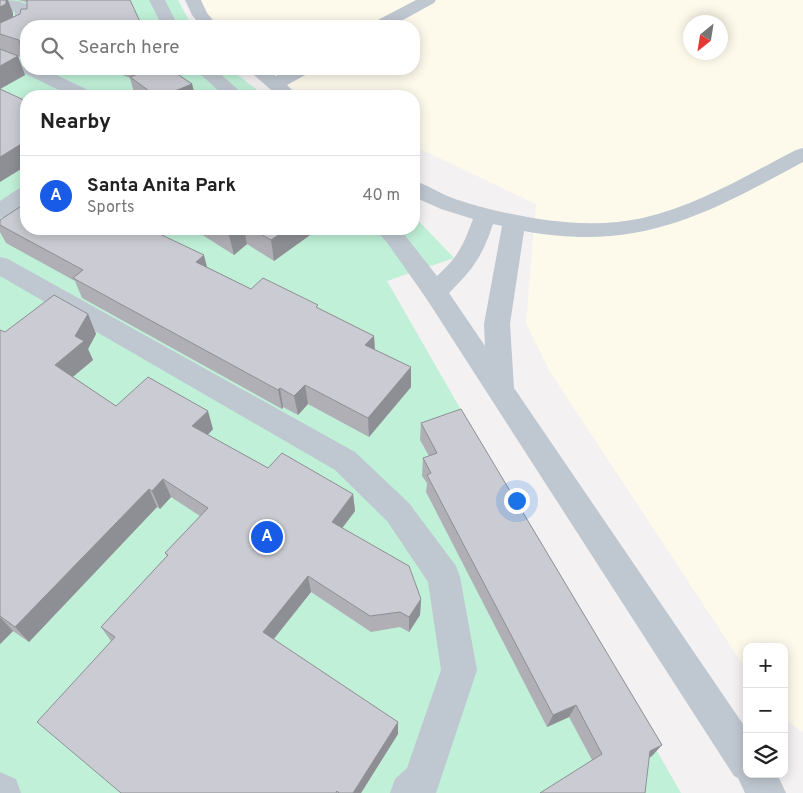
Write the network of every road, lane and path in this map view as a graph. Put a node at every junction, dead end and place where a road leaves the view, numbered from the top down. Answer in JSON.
{"nodes":[{"id":1,"x":0,"y":0,"type":"edge"},
{"id":2,"x":156,"y":0,"type":"edge"},
{"id":3,"x":193,"y":0,"type":"edge"},
{"id":4,"x":428,"y":0,"type":"edge"},
{"id":5,"x":23,"y":20,"type":"edge"},
{"id":6,"x":167,"y":20,"type":"edge"},
{"id":7,"x":205,"y":20,"type":"edge"},
{"id":8,"x":391,"y":20,"type":"edge"},
{"id":9,"x":20,"y":28,"type":"edge"},
{"id":10,"x":0,"y":38,"type":"edge"},
{"id":11,"x":42,"y":75,"type":"edge"},
{"id":12,"x":211,"y":75,"type":"edge"},
{"id":13,"x":263,"y":75,"type":"edge"},
{"id":14,"x":291,"y":75,"type":"edge"},
{"id":15,"x":274,"y":84,"type":"junction"},
{"id":16,"x":73,"y":90,"type":"edge"},
{"id":17,"x":228,"y":90,"type":"edge"},
{"id":18,"x":282,"y":90,"type":"edge"},
{"id":19,"x":803,"y":154,"type":"edge"},
{"id":20,"x":420,"y":191,"type":"edge"},
{"id":21,"x":20,"y":198,"type":"edge"},
{"id":22,"x":0,"y":211,"type":"edge"},
{"id":23,"x":485,"y":216,"type":"junction"},
{"id":24,"x":514,"y":222,"type":"junction"},
{"id":25,"x":393,"y":235,"type":"edge"},
{"id":26,"x":0,"y":265,"type":"edge"},
{"id":27,"x":435,"y":292,"type":"junction"},
{"id":28,"x":500,"y":391,"type":"junction"},
{"id":29,"x":743,"y":757,"type":"edge"},
{"id":30,"x":758,"y":778,"type":"edge"},
{"id":31,"x":409,"y":793,"type":"edge"},
{"id":32,"x":767,"y":793,"type":"edge"}],
"edges":[{"from":1,"to":5,"type":"street"},
{"from":2,"to":6,"type":"street"},
{"from":3,"to":7,"type":"street"},
{"from":4,"to":8,"type":"street"},
{"from":9,"to":10,"type":"street"},
{"from":11,"to":16,"type":"street"},
{"from":12,"to":17,"type":"street"},
{"from":13,"to":15,"type":"street"},
{"from":14,"to":15,"type":"street"},
{"from":15,"to":18,"type":"street"},
{"from":19,"to":24,"type":"street"},
{"from":20,"to":23,"type":"street"},
{"from":21,"to":22,"type":"street"},
{"from":23,"to":24,"type":"street"},
{"from":23,"to":27,"type":"street"},
{"from":24,"to":28,"type":"street"},
{"from":25,"to":27,"type":"street"},
{"from":26,"to":31,"type":"street"},
{"from":27,"to":28,"type":"street"},
{"from":28,"to":29,"type":"street"},
{"from":30,"to":32,"type":"street"}]}
